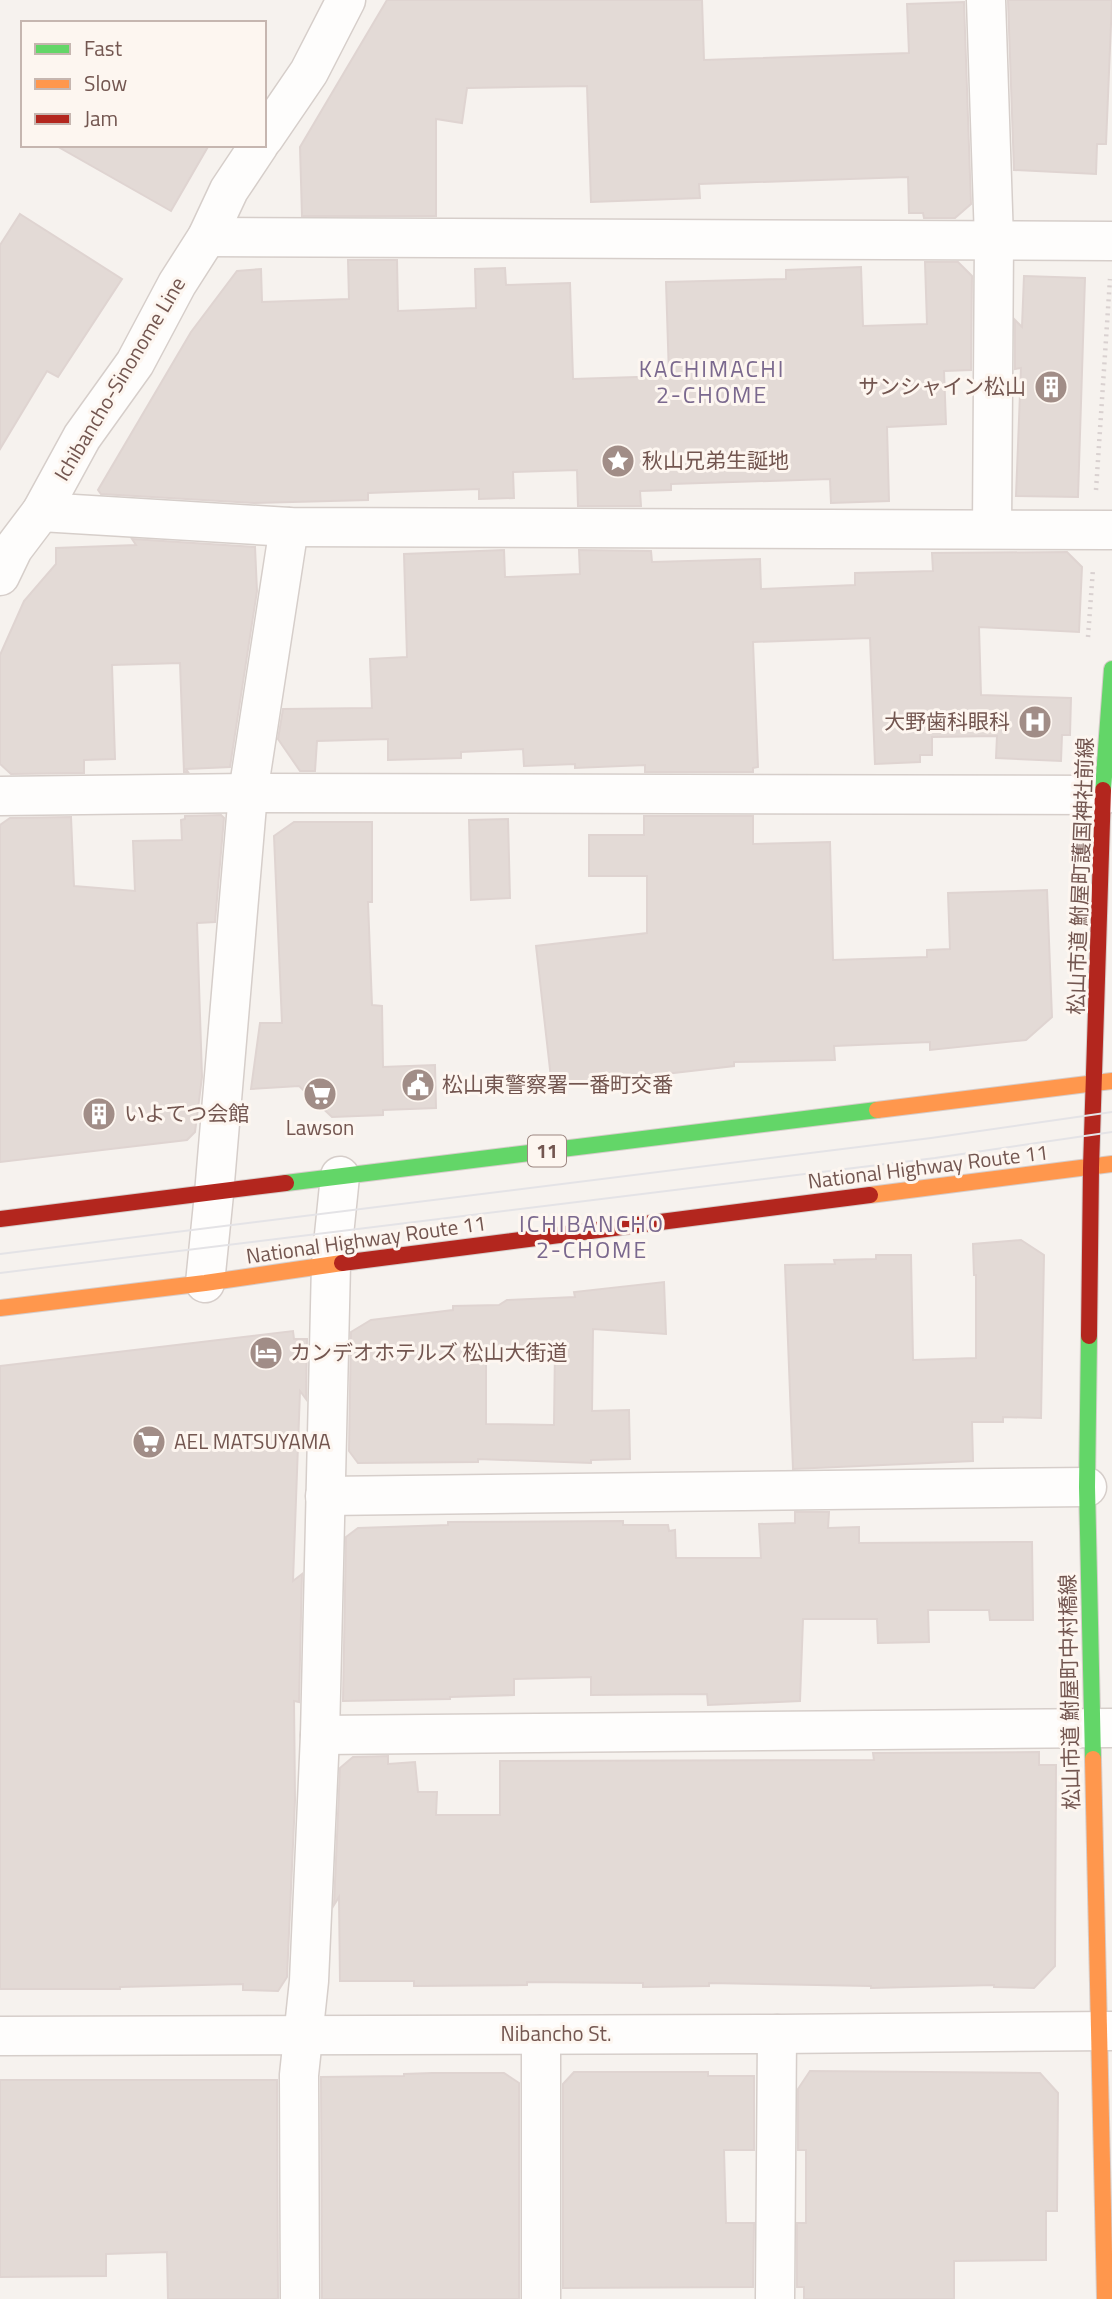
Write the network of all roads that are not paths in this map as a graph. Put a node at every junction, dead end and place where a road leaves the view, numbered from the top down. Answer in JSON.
{"nodes":[{"id":1,"x":346,"y":0,"type":"edge"},
{"id":2,"x":986,"y":0,"type":"edge"},
{"id":3,"x":266,"y":135,"type":"edge"},
{"id":4,"x":258,"y":147,"type":"edge"},
{"id":5,"x":207,"y":237,"type":"junction"},
{"id":6,"x":993,"y":240,"type":"junction"},
{"id":7,"x":1108,"y":241,"type":"edge"},
{"id":8,"x":41,"y":512,"type":"junction"},
{"id":9,"x":289,"y":527,"type":"junction"},
{"id":10,"x":992,"y":529,"type":"junction"},
{"id":11,"x":1098,"y":530,"type":"edge"},
{"id":12,"x":0,"y":576,"type":"edge"},
{"id":13,"x":1112,"y":669,"type":"edge"},
{"id":14,"x":248,"y":793,"type":"junction"},
{"id":15,"x":1103,"y":795,"type":"junction"},
{"id":16,"x":0,"y":796,"type":"edge"},
{"id":17,"x":1107,"y":839,"type":"edge"},
{"id":18,"x":1112,"y":1081,"type":"edge"},
{"id":19,"x":1095,"y":1085,"type":"junction"},
{"id":20,"x":1112,"y":1164,"type":"edge"},
{"id":21,"x":1091,"y":1168,"type":"junction"},
{"id":22,"x":340,"y":1177,"type":"junction"},
{"id":23,"x":215,"y":1194,"type":"junction"},
{"id":24,"x":0,"y":1219,"type":"edge"},
{"id":25,"x":331,"y":1264,"type":"junction"},
{"id":26,"x":1101,"y":1278,"type":"edge"},
{"id":27,"x":205,"y":1283,"type":"junction"},
{"id":28,"x":0,"y":1308,"type":"edge"},
{"id":29,"x":1087,"y":1487,"type":"junction"},
{"id":30,"x":325,"y":1496,"type":"junction"},
{"id":31,"x":1102,"y":1728,"type":"edge"},
{"id":32,"x":320,"y":1735,"type":"junction"},
{"id":33,"x":1105,"y":2031,"type":"edge"},
{"id":34,"x":303,"y":2034,"type":"junction"},
{"id":35,"x":777,"y":2034,"type":"junction"},
{"id":36,"x":541,"y":2035,"type":"junction"},
{"id":37,"x":0,"y":2036,"type":"edge"},
{"id":38,"x":300,"y":2299,"type":"edge"},
{"id":39,"x":541,"y":2299,"type":"edge"},
{"id":40,"x":775,"y":2299,"type":"edge"},
{"id":41,"x":1105,"y":2299,"type":"edge"}],
"edges":[{"from":1,"to":3,"type":"street"},
{"from":2,"to":6,"type":"street"},
{"from":4,"to":5,"type":"street","name":"Ichibancho-Sinonome Line"},
{"from":5,"to":6,"type":"street"},
{"from":5,"to":8,"type":"street","name":"Ichibancho-Sinonome Line"},
{"from":6,"to":7,"type":"street"},
{"from":6,"to":10,"type":"street"},
{"from":8,"to":9,"type":"street"},
{"from":8,"to":12,"type":"street","name":"Ichibancho-Sinonome Line"},
{"from":9,"to":10,"type":"street"},
{"from":9,"to":14,"type":"street"},
{"from":10,"to":11,"type":"street"},
{"from":13,"to":15,"type":"main road","name":"松山市道 鮒屋町護国神社前線"},
{"from":14,"to":15,"type":"street"},
{"from":14,"to":16,"type":"street"},
{"from":14,"to":23,"type":"street"},
{"from":15,"to":17,"type":"main road","name":"松山市道 鮒屋町護国神社前線"},
{"from":17,"to":19,"type":"main road","name":"松山市道 鮒屋町護国神社前線"},
{"from":18,"to":19,"type":"main road","number":"11"},
{"from":19,"to":21,"type":"main road","name":"松山市道 鮒屋町中村橋線"},
{"from":19,"to":22,"type":"main road","number":"11"},
{"from":20,"to":21,"type":"main road","name":"National Highway Route 11"},
{"from":21,"to":25,"type":"main road","name":"National Highway Route 11"},
{"from":21,"to":26,"type":"main road","name":"松山市道 鮒屋町中村橋線"},
{"from":22,"to":23,"type":"main road","number":"11"},
{"from":22,"to":25,"type":"street"},
{"from":23,"to":24,"type":"main road","number":"11"},
{"from":23,"to":27,"type":"street"},
{"from":25,"to":27,"type":"main road","name":"National Highway Route 11"},
{"from":25,"to":30,"type":"street"},
{"from":26,"to":29,"type":"main road","name":"松山市道 鮒屋町中村橋線"},
{"from":27,"to":28,"type":"main road","name":"National Highway Route 11"},
{"from":29,"to":30,"type":"street"},
{"from":29,"to":31,"type":"main road","name":"松山市道 鮒屋町中村橋線"},
{"from":30,"to":32,"type":"street"},
{"from":31,"to":32,"type":"street"},
{"from":31,"to":33,"type":"main road","name":"松山市道 鮒屋町中村橋線"},
{"from":32,"to":34,"type":"street"},
{"from":33,"to":35,"type":"street","name":"Nibancho St."},
{"from":33,"to":41,"type":"main road","name":"松山市道 鮒屋町中村橋線"},
{"from":34,"to":36,"type":"street","name":"Nibancho St."},
{"from":34,"to":37,"type":"street","name":"Nibancho St."},
{"from":34,"to":38,"type":"street"},
{"from":35,"to":36,"type":"street","name":"Nibancho St."},
{"from":35,"to":40,"type":"street"},
{"from":36,"to":39,"type":"street"}]}
